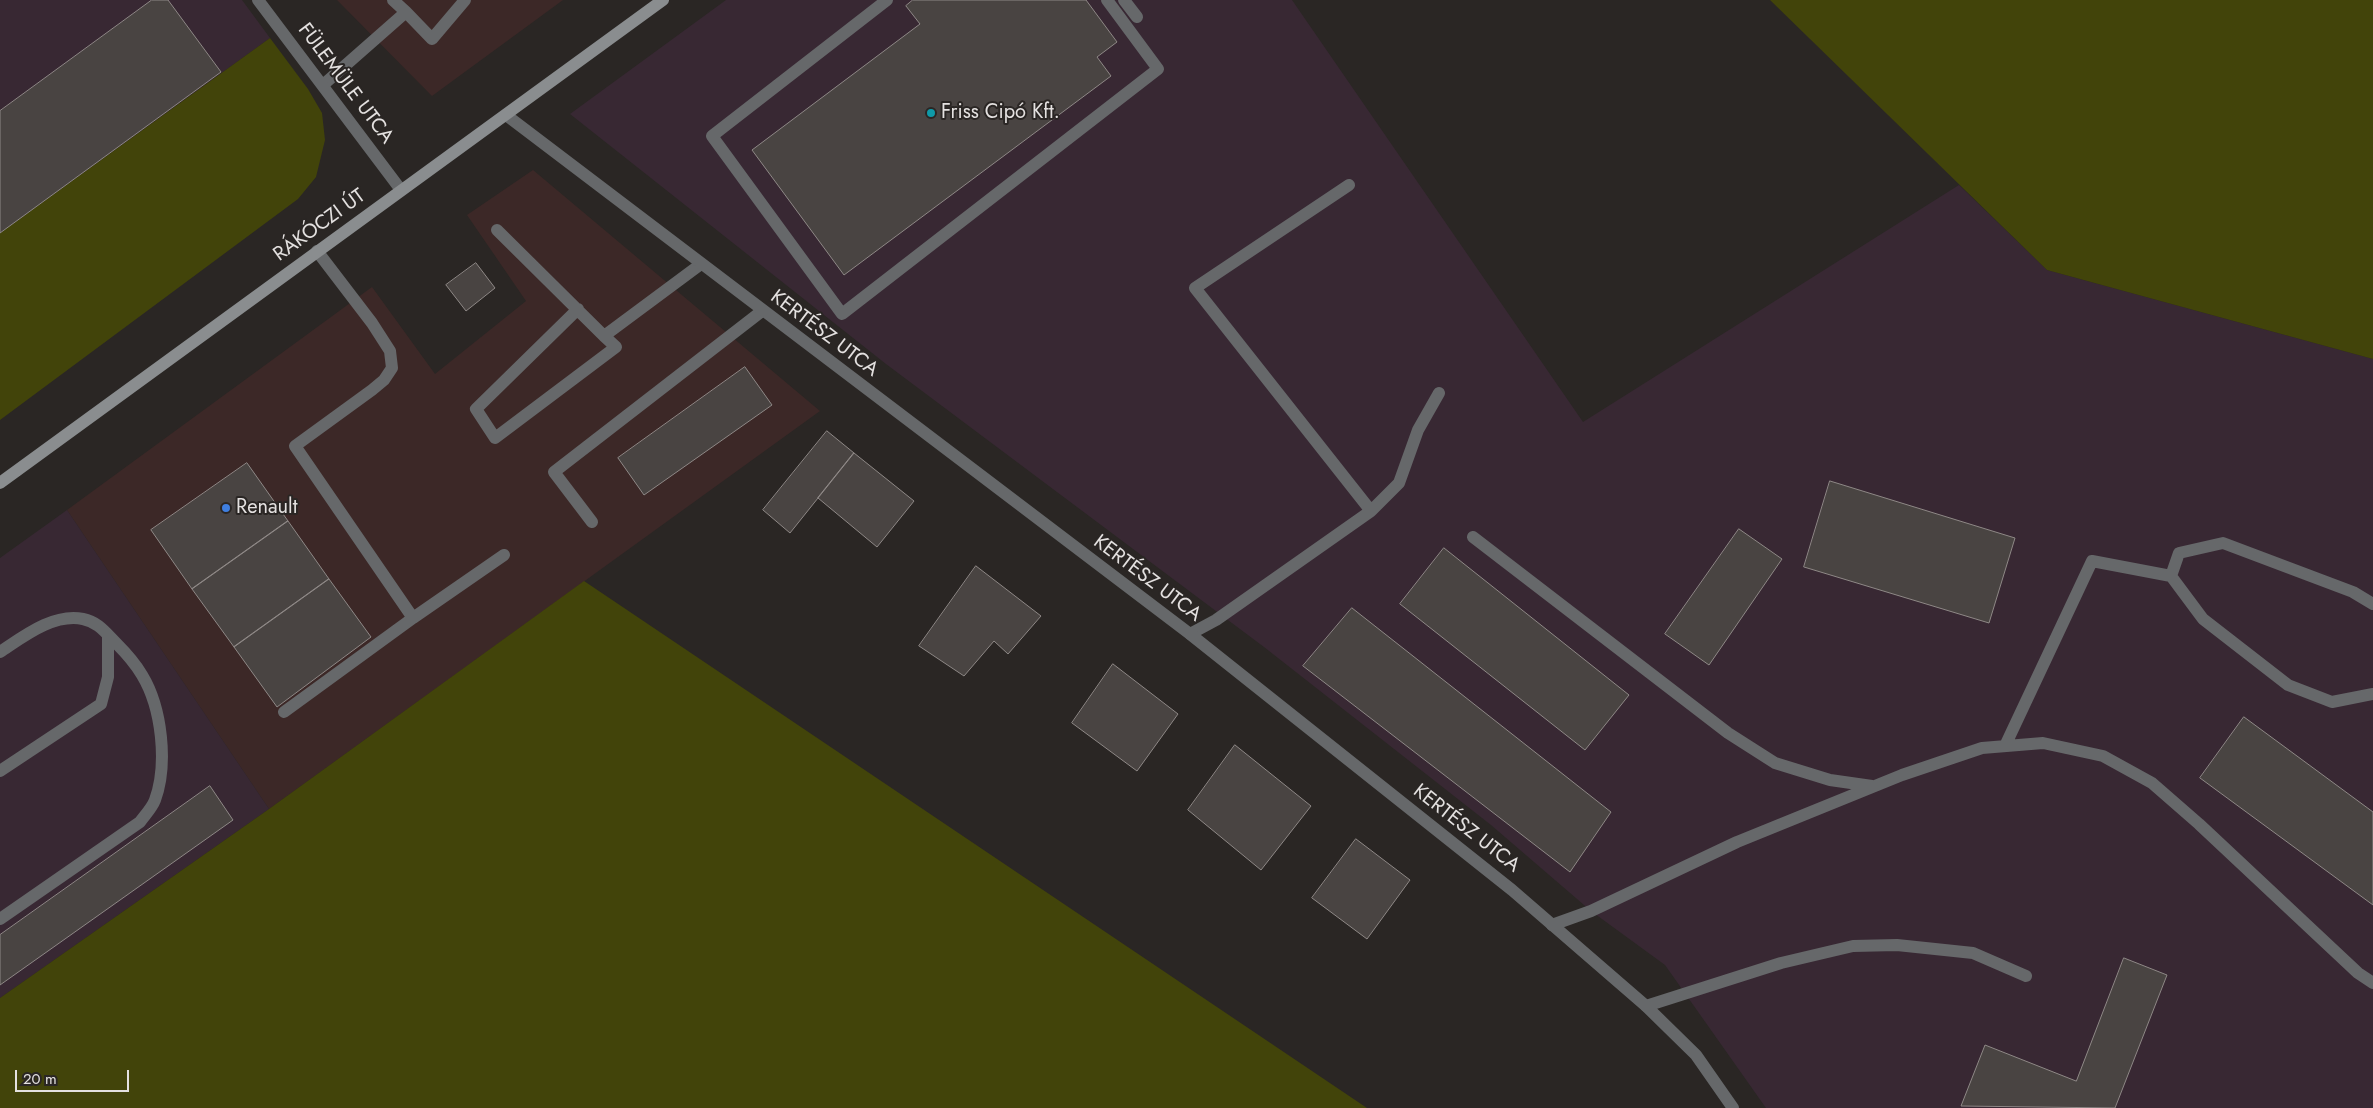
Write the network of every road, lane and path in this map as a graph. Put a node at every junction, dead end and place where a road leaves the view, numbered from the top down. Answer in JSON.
{"nodes":[{"id":1,"x":258,"y":0,"type":"edge"},
{"id":2,"x":393,"y":0,"type":"edge"},
{"id":3,"x":465,"y":0,"type":"edge"},
{"id":4,"x":663,"y":0,"type":"edge"},
{"id":5,"x":887,"y":0,"type":"edge"},
{"id":6,"x":1107,"y":0,"type":"edge"},
{"id":7,"x":1124,"y":0,"type":"edge"},
{"id":8,"x":406,"y":12,"type":"junction"},
{"id":9,"x":1137,"y":17,"type":"dead end"},
{"id":10,"x":323,"y":85,"type":"junction"},
{"id":11,"x":506,"y":115,"type":"junction"},
{"id":12,"x":1349,"y":185,"type":"dead end"},
{"id":13,"x":401,"y":190,"type":"junction"},
{"id":14,"x":498,"y":230,"type":"dead end"},
{"id":15,"x":317,"y":251,"type":"junction"},
{"id":16,"x":701,"y":264,"type":"junction"},
{"id":17,"x":578,"y":309,"type":"junction"},
{"id":18,"x":762,"y":311,"type":"junction"},
{"id":19,"x":604,"y":336,"type":"junction"},
{"id":20,"x":1439,"y":393,"type":"dead end"},
{"id":21,"x":0,"y":483,"type":"edge"},
{"id":22,"x":1371,"y":511,"type":"junction"},
{"id":23,"x":592,"y":522,"type":"dead end"},
{"id":24,"x":1473,"y":537,"type":"dead end"},
{"id":25,"x":504,"y":555,"type":"dead end"},
{"id":26,"x":2171,"y":576,"type":"junction"},
{"id":27,"x":2373,"y":604,"type":"edge"},
{"id":28,"x":413,"y":618,"type":"junction"},
{"id":29,"x":1190,"y":634,"type":"junction"},
{"id":30,"x":108,"y":635,"type":"junction"},
{"id":31,"x":0,"y":652,"type":"edge"},
{"id":32,"x":2373,"y":694,"type":"edge"},
{"id":33,"x":284,"y":712,"type":"dead end"},
{"id":34,"x":2004,"y":746,"type":"junction"},
{"id":35,"x":0,"y":770,"type":"edge"},
{"id":36,"x":1873,"y":787,"type":"junction"},
{"id":37,"x":0,"y":919,"type":"edge"},
{"id":38,"x":1552,"y":925,"type":"junction"},
{"id":39,"x":2026,"y":976,"type":"dead end"},
{"id":40,"x":2373,"y":983,"type":"edge"},
{"id":41,"x":1646,"y":1006,"type":"junction"},
{"id":42,"x":1733,"y":1108,"type":"edge"}],
"edges":[{"from":1,"to":10,"type":"street","name":"FÜLEMÜLE UTCA"},
{"from":2,"to":8,"type":"street"},
{"from":3,"to":8,"type":"street"},
{"from":4,"to":11,"type":"main road","name":"RÁKÓCZI ÚT"},
{"from":5,"to":6,"type":"street"},
{"from":7,"to":9,"type":"street"},
{"from":8,"to":10,"type":"street"},
{"from":10,"to":13,"type":"street","name":"FÜLEMÜLE UTCA"},
{"from":11,"to":13,"type":"main road","name":"RÁKÓCZI ÚT"},
{"from":11,"to":16,"type":"street","name":"KERTÉSZ UTCA"},
{"from":12,"to":22,"type":"street"},
{"from":13,"to":15,"type":"main road","name":"RÁKÓCZI ÚT"},
{"from":14,"to":17,"type":"street"},
{"from":15,"to":21,"type":"main road","name":"RÁKÓCZI ÚT"},
{"from":15,"to":28,"type":"street"},
{"from":16,"to":18,"type":"street","name":"KERTÉSZ UTCA"},
{"from":16,"to":19,"type":"street"},
{"from":17,"to":19,"type":"street"},
{"from":17,"to":19,"type":"street"},
{"from":18,"to":23,"type":"street"},
{"from":18,"to":29,"type":"street","name":"KERTÉSZ UTCA"},
{"from":20,"to":22,"type":"street"},
{"from":22,"to":29,"type":"street"},
{"from":24,"to":36,"type":"street"},
{"from":25,"to":28,"type":"street"},
{"from":26,"to":27,"type":"street"},
{"from":26,"to":32,"type":"street"},
{"from":26,"to":34,"type":"street"},
{"from":28,"to":33,"type":"street"},
{"from":29,"to":38,"type":"street","name":"KERTÉSZ UTCA"},
{"from":30,"to":31,"type":"street"},
{"from":30,"to":35,"type":"street"},
{"from":30,"to":37,"type":"street"},
{"from":34,"to":36,"type":"street"},
{"from":34,"to":40,"type":"street"},
{"from":36,"to":38,"type":"street"},
{"from":38,"to":41,"type":"street","name":"KERTÉSZ UTCA"},
{"from":39,"to":41,"type":"street"},
{"from":41,"to":42,"type":"street","name":"KERTÉSZ UTCA"}]}
